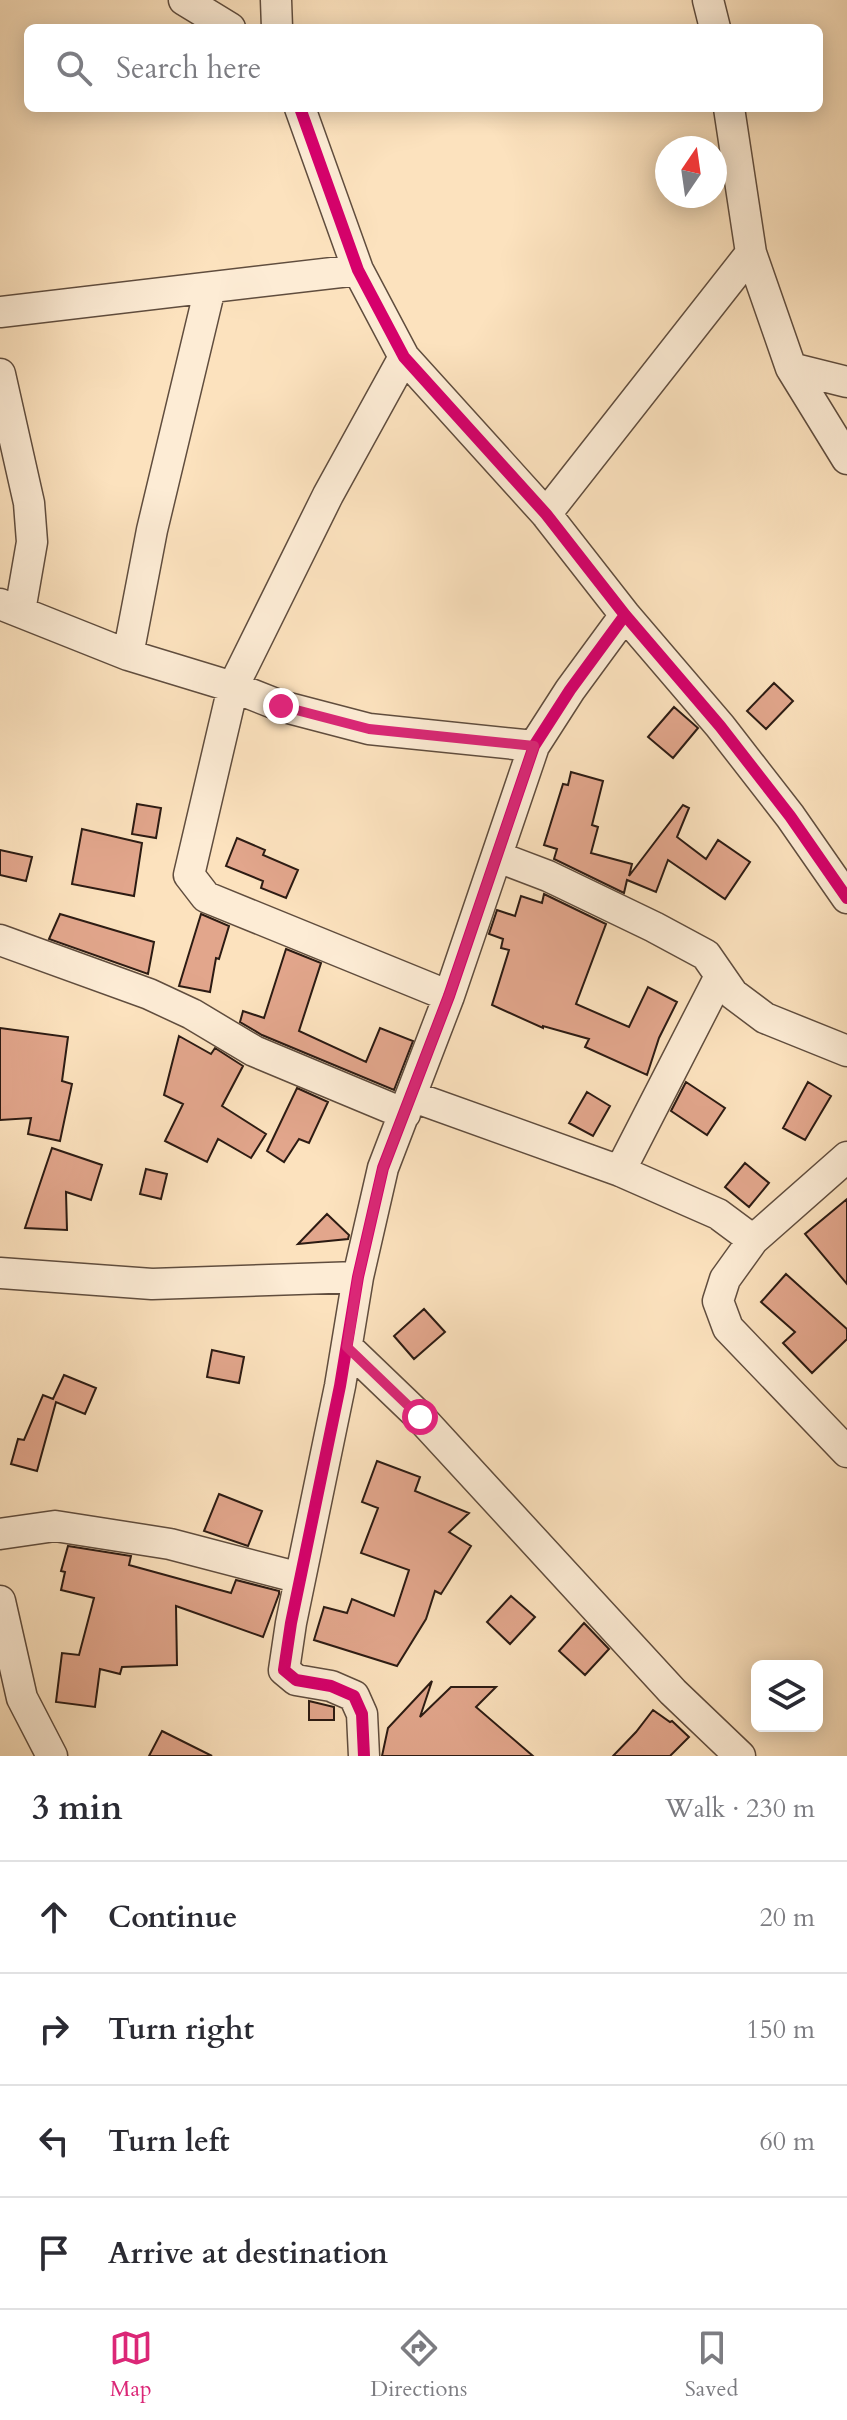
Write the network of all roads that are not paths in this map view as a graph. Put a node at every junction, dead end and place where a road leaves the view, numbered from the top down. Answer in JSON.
{"nodes":[{"id":1,"x":184,"y":0,"type":"edge"},
{"id":2,"x":276,"y":0,"type":"edge"},
{"id":3,"x":708,"y":0,"type":"edge"},
{"id":4,"x":223,"y":24,"type":"edge"},
{"id":5,"x":277,"y":24,"type":"edge"},
{"id":6,"x":714,"y":24,"type":"edge"},
{"id":7,"x":301,"y":112,"type":"edge"},
{"id":8,"x":730,"y":112,"type":"edge"},
{"id":9,"x":751,"y":253,"type":"junction"},
{"id":10,"x":358,"y":270,"type":"junction"},
{"id":11,"x":210,"y":288,"type":"junction"},
{"id":12,"x":0,"y":312,"type":"edge"},
{"id":13,"x":404,"y":357,"type":"junction"},
{"id":14,"x":791,"y":368,"type":"junction"},
{"id":15,"x":847,"y":382,"type":"edge"},
{"id":16,"x":2,"y":387,"type":"edge"},
{"id":17,"x":847,"y":459,"type":"edge"},
{"id":18,"x":546,"y":514,"type":"junction"},
{"id":19,"x":10,"y":608,"type":"edge"},
{"id":20,"x":625,"y":615,"type":"junction"},
{"id":21,"x":128,"y":655,"type":"junction"},
{"id":22,"x":233,"y":687,"type":"junction"},
{"id":23,"x":534,"y":746,"type":"junction"},
{"id":24,"x":498,"y":857,"type":"junction"},
{"id":25,"x":847,"y":898,"type":"edge"},
{"id":26,"x":0,"y":940,"type":"edge"},
{"id":27,"x":720,"y":976,"type":"junction"},
{"id":28,"x":449,"y":996,"type":"junction"},
{"id":29,"x":847,"y":1051,"type":"edge"},
{"id":30,"x":408,"y":1105,"type":"junction"},
{"id":31,"x":847,"y":1157,"type":"edge"},
{"id":32,"x":620,"y":1171,"type":"junction"},
{"id":33,"x":753,"y":1240,"type":"junction"},
{"id":34,"x":0,"y":1273,"type":"edge"},
{"id":35,"x":358,"y":1277,"type":"junction"},
{"id":36,"x":347,"y":1347,"type":"junction"},
{"id":37,"x":847,"y":1452,"type":"edge"},
{"id":38,"x":0,"y":1534,"type":"edge"},
{"id":39,"x":300,"y":1578,"type":"junction"},
{"id":40,"x":0,"y":1601,"type":"edge"},
{"id":41,"x":52,"y":1756,"type":"edge"},
{"id":42,"x":364,"y":1756,"type":"edge"},
{"id":43,"x":740,"y":1756,"type":"edge"}],
"edges":[{"from":1,"to":4,"type":"street"},
{"from":2,"to":5,"type":"street"},
{"from":3,"to":6,"type":"street"},
{"from":7,"to":10,"type":"street"},
{"from":8,"to":9,"type":"street"},
{"from":9,"to":14,"type":"street"},
{"from":9,"to":18,"type":"street"},
{"from":10,"to":11,"type":"street"},
{"from":10,"to":13,"type":"street"},
{"from":11,"to":12,"type":"street"},
{"from":11,"to":21,"type":"street"},
{"from":13,"to":18,"type":"street"},
{"from":13,"to":22,"type":"street"},
{"from":14,"to":15,"type":"street"},
{"from":14,"to":17,"type":"street"},
{"from":16,"to":19,"type":"street"},
{"from":18,"to":20,"type":"street"},
{"from":19,"to":21,"type":"street"},
{"from":20,"to":23,"type":"street"},
{"from":20,"to":25,"type":"street"},
{"from":21,"to":22,"type":"street"},
{"from":22,"to":23,"type":"street"},
{"from":22,"to":28,"type":"street"},
{"from":23,"to":24,"type":"street"},
{"from":24,"to":27,"type":"street"},
{"from":24,"to":28,"type":"street"},
{"from":26,"to":30,"type":"street"},
{"from":27,"to":29,"type":"street"},
{"from":27,"to":32,"type":"street"},
{"from":28,"to":30,"type":"street"},
{"from":30,"to":32,"type":"street"},
{"from":30,"to":35,"type":"street"},
{"from":31,"to":33,"type":"street"},
{"from":32,"to":33,"type":"street"},
{"from":33,"to":37,"type":"street"},
{"from":34,"to":35,"type":"street"},
{"from":35,"to":36,"type":"street"},
{"from":36,"to":39,"type":"street"},
{"from":36,"to":43,"type":"street"},
{"from":38,"to":39,"type":"street"},
{"from":39,"to":42,"type":"street"},
{"from":40,"to":41,"type":"street"}]}
